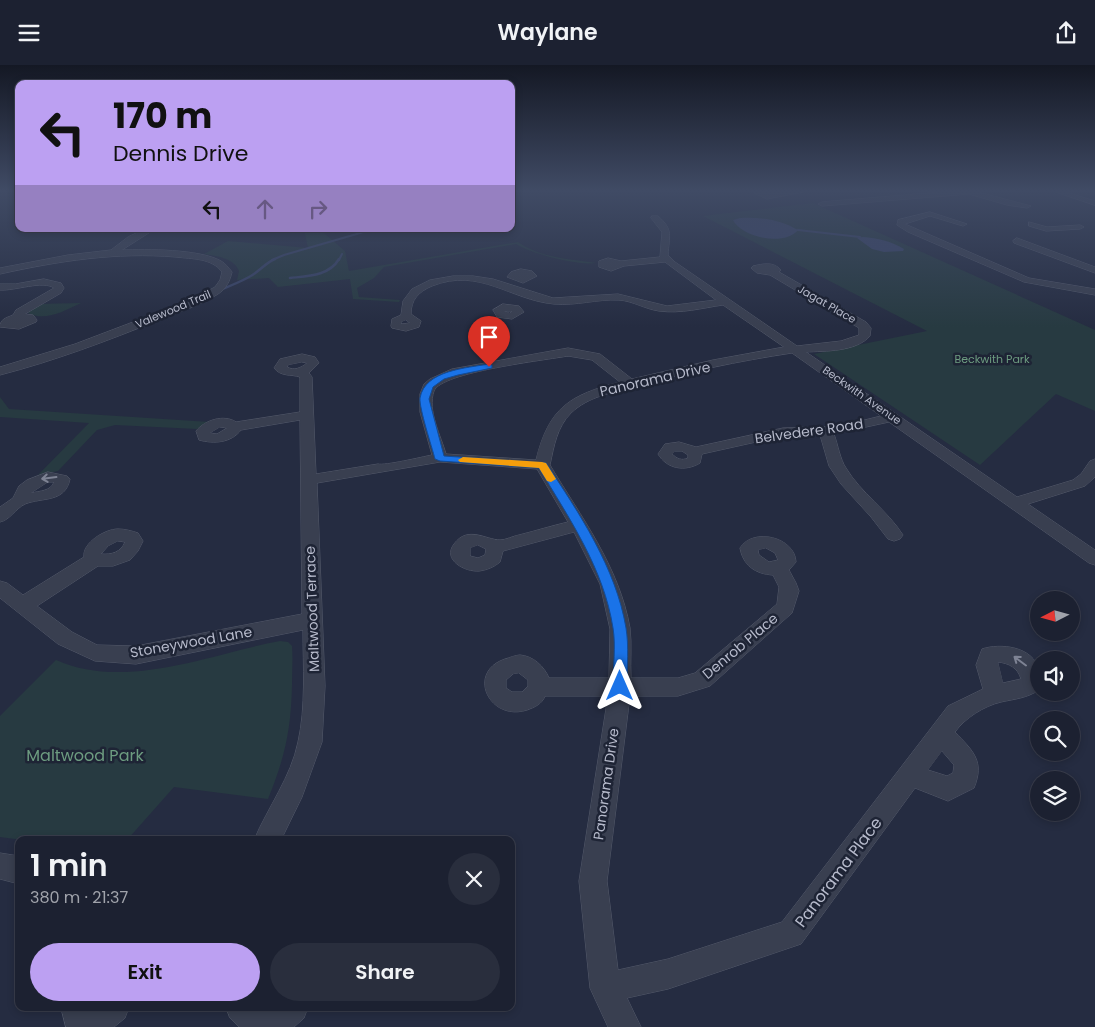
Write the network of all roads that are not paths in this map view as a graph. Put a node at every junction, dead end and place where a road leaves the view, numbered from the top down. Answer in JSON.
{"nodes":[{"id":1,"x":134,"y":237,"type":"edge"},
{"id":2,"x":667,"y":237,"type":"edge"},
{"id":3,"x":928,"y":237,"type":"edge"},
{"id":4,"x":1017,"y":241,"type":"dead end"},
{"id":5,"x":115,"y":251,"type":"junction"},
{"id":6,"x":666,"y":259,"type":"junction"},
{"id":7,"x":620,"y":264,"type":"dead end"},
{"id":8,"x":1095,"y":271,"type":"edge"},
{"id":9,"x":772,"y":272,"type":"dead end"},
{"id":10,"x":0,"y":273,"type":"edge"},
{"id":11,"x":515,"y":279,"type":"dead end"},
{"id":12,"x":502,"y":284,"type":"junction"},
{"id":13,"x":0,"y":285,"type":"edge"},
{"id":14,"x":1095,"y":292,"type":"edge"},
{"id":15,"x":536,"y":297,"type":"junction"},
{"id":16,"x":727,"y":301,"type":"junction"},
{"id":17,"x":515,"y":307,"type":"dead end"},
{"id":18,"x":406,"y":316,"type":"dead end"},
{"id":19,"x":18,"y":317,"type":"dead end"},
{"id":20,"x":796,"y":349,"type":"junction"},
{"id":21,"x":0,"y":371,"type":"edge"},
{"id":22,"x":301,"y":371,"type":"dead end"},
{"id":23,"x":630,"y":384,"type":"junction"},
{"id":24,"x":306,"y":415,"type":"junction"},
{"id":25,"x":894,"y":417,"type":"junction"},
{"id":26,"x":234,"y":427,"type":"dead end"},
{"id":27,"x":826,"y":431,"type":"junction"},
{"id":28,"x":694,"y":452,"type":"dead end"},
{"id":29,"x":440,"y":459,"type":"junction"},
{"id":30,"x":1095,"y":464,"type":"edge"},
{"id":31,"x":542,"y":465,"type":"junction"},
{"id":32,"x":308,"y":480,"type":"junction"},
{"id":33,"x":19,"y":501,"type":"dead end"},
{"id":34,"x":1015,"y":503,"type":"junction"},
{"id":35,"x":0,"y":517,"type":"edge"},
{"id":36,"x":579,"y":525,"type":"junction"},
{"id":37,"x":894,"y":535,"type":"dead end"},
{"id":38,"x":495,"y":547,"type":"dead end"},
{"id":39,"x":95,"y":559,"type":"dead end"},
{"id":40,"x":1095,"y":559,"type":"edge"},
{"id":41,"x":778,"y":569,"type":"dead end"},
{"id":42,"x":0,"y":588,"type":"edge"},
{"id":43,"x":24,"y":605,"type":"junction"},
{"id":44,"x":312,"y":620,"type":"junction"},
{"id":45,"x":620,"y":686,"type":"junction"},
{"id":46,"x":539,"y":687,"type":"dead end"},
{"id":47,"x":995,"y":694,"type":"dead end"},
{"id":48,"x":941,"y":733,"type":"junction"},
{"id":49,"x":911,"y":775,"type":"junction"},
{"id":50,"x":269,"y":836,"type":"edge"},
{"id":51,"x":0,"y":866,"type":"edge"},
{"id":52,"x":15,"y":869,"type":"edge"},
{"id":53,"x":605,"y":988,"type":"junction"},
{"id":54,"x":77,"y":1011,"type":"edge"},
{"id":55,"x":109,"y":1011,"type":"edge"},
{"id":56,"x":246,"y":1011,"type":"edge"},
{"id":57,"x":289,"y":1011,"type":"edge"},
{"id":58,"x":82,"y":1027,"type":"edge"},
{"id":59,"x":89,"y":1027,"type":"edge"},
{"id":60,"x":625,"y":1027,"type":"edge"}],
"edges":[{"from":1,"to":5,"type":"street"},
{"from":2,"to":6,"type":"street"},
{"from":3,"to":14,"type":"street"},
{"from":4,"to":8,"type":"street"},
{"from":5,"to":10,"type":"street","name":"Valewood Trail"},
{"from":5,"to":21,"type":"street","name":"Valewood Trail"},
{"from":6,"to":7,"type":"street"},
{"from":6,"to":16,"type":"street","name":"Beckwith Avenue"},
{"from":9,"to":20,"type":"street","name":"Jagat Place"},
{"from":10,"to":13,"type":"street"},
{"from":11,"to":12,"type":"street"},
{"from":12,"to":15,"type":"street"},
{"from":12,"to":18,"type":"street"},
{"from":13,"to":19,"type":"street"},
{"from":15,"to":16,"type":"street"},
{"from":15,"to":17,"type":"street"},
{"from":16,"to":20,"type":"street","name":"Beckwith Avenue"},
{"from":20,"to":23,"type":"street","name":"Panorama Drive"},
{"from":20,"to":25,"type":"street","name":"Beckwith Avenue"},
{"from":22,"to":24,"type":"street","name":"Maltwood Terrace"},
{"from":23,"to":29,"type":"street"},
{"from":23,"to":31,"type":"street","name":"Panorama Drive"},
{"from":24,"to":26,"type":"street"},
{"from":24,"to":32,"type":"street","name":"Maltwood Terrace"},
{"from":25,"to":27,"type":"street","name":"Belvedere Road"},
{"from":25,"to":34,"type":"street","name":"Beckwith Avenue"},
{"from":27,"to":28,"type":"street","name":"Belvedere Road"},
{"from":27,"to":37,"type":"street"},
{"from":29,"to":31,"type":"street"},
{"from":29,"to":32,"type":"street"},
{"from":30,"to":34,"type":"street"},
{"from":31,"to":36,"type":"street","name":"Panorama Drive"},
{"from":32,"to":44,"type":"street","name":"Maltwood Terrace"},
{"from":33,"to":35,"type":"street"},
{"from":34,"to":40,"type":"street","name":"Beckwith Avenue"},
{"from":36,"to":38,"type":"street"},
{"from":36,"to":45,"type":"street","name":"Panorama Drive"},
{"from":39,"to":43,"type":"street"},
{"from":41,"to":45,"type":"street","name":"Denrob Place"},
{"from":42,"to":43,"type":"street","name":"Stoneywood Lane"},
{"from":43,"to":44,"type":"street","name":"Stoneywood Lane"},
{"from":44,"to":50,"type":"street","name":"Maltwood Terrace"},
{"from":45,"to":46,"type":"street","name":"Denrob Place"},
{"from":45,"to":53,"type":"street","name":"Panorama Drive"},
{"from":47,"to":48,"type":"street","name":"Panorama Place"},
{"from":48,"to":49,"type":"street","name":"Panorama Place"},
{"from":48,"to":49,"type":"street"},
{"from":49,"to":53,"type":"street","name":"Panorama Place"},
{"from":51,"to":52,"type":"street"},
{"from":53,"to":60,"type":"street","name":"Panorama Drive"},
{"from":54,"to":58,"type":"street"},
{"from":55,"to":59,"type":"street"},
{"from":56,"to":57,"type":"street"}]}
